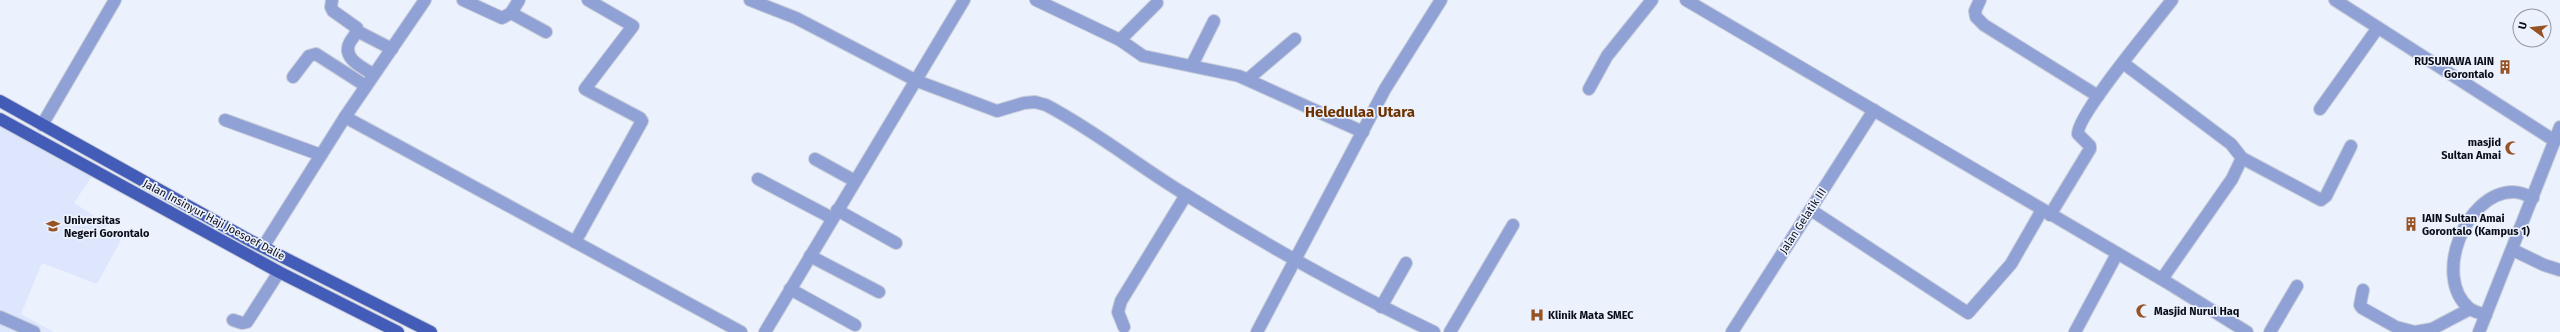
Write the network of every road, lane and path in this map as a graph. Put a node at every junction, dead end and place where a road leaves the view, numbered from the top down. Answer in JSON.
{"nodes":[{"id":1,"x":115,"y":0,"type":"edge"},
{"id":2,"x":332,"y":0,"type":"edge"},
{"id":3,"x":425,"y":0,"type":"edge"},
{"id":4,"x":463,"y":0,"type":"edge"},
{"id":5,"x":519,"y":0,"type":"edge"},
{"id":6,"x":588,"y":0,"type":"edge"},
{"id":7,"x":750,"y":0,"type":"edge"},
{"id":8,"x":1036,"y":0,"type":"edge"},
{"id":9,"x":1440,"y":0,"type":"edge"},
{"id":10,"x":1652,"y":0,"type":"edge"},
{"id":11,"x":1980,"y":0,"type":"edge"},
{"id":12,"x":2172,"y":0,"type":"edge"},
{"id":13,"x":2335,"y":0,"type":"edge"},
{"id":14,"x":961,"y":1,"type":"edge"},
{"id":15,"x":1692,"y":2,"type":"edge"},
{"id":16,"x":1157,"y":3,"type":"dead end"},
{"id":17,"x":511,"y":13,"type":"junction"},
{"id":18,"x":1214,"y":21,"type":"dead end"},
{"id":19,"x":2377,"y":29,"type":"junction"},
{"id":20,"x":357,"y":31,"type":"junction"},
{"id":21,"x":546,"y":32,"type":"dead end"},
{"id":22,"x":1120,"y":40,"type":"junction"},
{"id":23,"x":1295,"y":40,"type":"dead end"},
{"id":24,"x":392,"y":49,"type":"junction"},
{"id":25,"x":2123,"y":63,"type":"junction"},
{"id":26,"x":1192,"y":65,"type":"junction"},
{"id":27,"x":373,"y":74,"type":"junction"},
{"id":28,"x":293,"y":77,"type":"dead end"},
{"id":29,"x":1248,"y":80,"type":"junction"},
{"id":30,"x":917,"y":81,"type":"junction"},
{"id":31,"x":366,"y":86,"type":"junction"},
{"id":32,"x":1589,"y":89,"type":"dead end"},
{"id":33,"x":2098,"y":96,"type":"junction"},
{"id":34,"x":0,"y":101,"type":"edge"},
{"id":35,"x":2320,"y":109,"type":"dead end"},
{"id":36,"x":1874,"y":110,"type":"junction"},
{"id":37,"x":345,"y":117,"type":"junction"},
{"id":38,"x":0,"y":119,"type":"edge"},
{"id":39,"x":225,"y":120,"type":"dead end"},
{"id":40,"x":42,"y":125,"type":"junction"},
{"id":41,"x":2560,"y":127,"type":"edge"},
{"id":42,"x":1363,"y":132,"type":"junction"},
{"id":43,"x":2351,"y":146,"type":"dead end"},
{"id":44,"x":2556,"y":146,"type":"edge"},
{"id":45,"x":321,"y":155,"type":"junction"},
{"id":46,"x":2242,"y":158,"type":"junction"},
{"id":47,"x":816,"y":159,"type":"dead end"},
{"id":48,"x":758,"y":179,"type":"dead end"},
{"id":49,"x":855,"y":181,"type":"junction"},
{"id":50,"x":1186,"y":195,"type":"junction"},
{"id":51,"x":2533,"y":198,"type":"junction"},
{"id":52,"x":1811,"y":210,"type":"junction"},
{"id":53,"x":2046,"y":213,"type":"junction"},
{"id":54,"x":834,"y":214,"type":"junction"},
{"id":55,"x":1513,"y":225,"type":"dead end"},
{"id":56,"x":251,"y":242,"type":"junction"},
{"id":57,"x":575,"y":242,"type":"junction"},
{"id":58,"x":896,"y":243,"type":"dead end"},
{"id":59,"x":263,"y":247,"type":"junction"},
{"id":60,"x":2513,"y":250,"type":"junction"},
{"id":61,"x":245,"y":254,"type":"junction"},
{"id":62,"x":2117,"y":254,"type":"junction"},
{"id":63,"x":810,"y":256,"type":"junction"},
{"id":64,"x":1296,"y":261,"type":"junction"},
{"id":65,"x":1406,"y":263,"type":"dead end"},
{"id":66,"x":2560,"y":270,"type":"edge"},
{"id":67,"x":278,"y":272,"type":"junction"},
{"id":68,"x":2162,"y":279,"type":"junction"},
{"id":69,"x":2297,"y":286,"type":"dead end"},
{"id":70,"x":790,"y":289,"type":"junction"},
{"id":71,"x":2363,"y":290,"type":"dead end"},
{"id":72,"x":879,"y":292,"type":"dead end"},
{"id":73,"x":1381,"y":307,"type":"junction"},
{"id":74,"x":2470,"y":309,"type":"junction"},
{"id":75,"x":2486,"y":316,"type":"junction"},
{"id":76,"x":0,"y":317,"type":"edge"},
{"id":77,"x":233,"y":320,"type":"dead end"},
{"id":78,"x":855,"y":325,"type":"dead end"},
{"id":79,"x":1124,"y":327,"type":"dead end"},
{"id":80,"x":34,"y":332,"type":"edge"},
{"id":81,"x":398,"y":332,"type":"edge"},
{"id":82,"x":431,"y":332,"type":"edge"},
{"id":83,"x":741,"y":332,"type":"edge"},
{"id":84,"x":765,"y":332,"type":"edge"},
{"id":85,"x":1257,"y":332,"type":"edge"},
{"id":86,"x":1434,"y":332,"type":"edge"},
{"id":87,"x":1450,"y":332,"type":"edge"},
{"id":88,"x":1732,"y":332,"type":"edge"},
{"id":89,"x":2075,"y":332,"type":"edge"},
{"id":90,"x":2247,"y":332,"type":"edge"},
{"id":91,"x":2270,"y":332,"type":"edge"},
{"id":92,"x":2479,"y":332,"type":"edge"}],
"edges":[{"from":1,"to":40,"type":"street"},
{"from":2,"to":20,"type":"street"},
{"from":3,"to":24,"type":"street"},
{"from":4,"to":17,"type":"street"},
{"from":5,"to":17,"type":"street"},
{"from":6,"to":57,"type":"street"},
{"from":7,"to":30,"type":"street"},
{"from":8,"to":22,"type":"street"},
{"from":9,"to":42,"type":"street"},
{"from":10,"to":32,"type":"street"},
{"from":11,"to":33,"type":"street"},
{"from":12,"to":25,"type":"street"},
{"from":13,"to":19,"type":"street"},
{"from":14,"to":30,"type":"street"},
{"from":15,"to":36,"type":"street"},
{"from":16,"to":22,"type":"street"},
{"from":17,"to":21,"type":"street"},
{"from":18,"to":26,"type":"street"},
{"from":19,"to":35,"type":"street"},
{"from":19,"to":44,"type":"street"},
{"from":20,"to":24,"type":"street"},
{"from":20,"to":27,"type":"street"},
{"from":22,"to":26,"type":"street"},
{"from":23,"to":29,"type":"street"},
{"from":24,"to":27,"type":"street"},
{"from":25,"to":33,"type":"street"},
{"from":25,"to":46,"type":"street"},
{"from":26,"to":29,"type":"street"},
{"from":27,"to":31,"type":"street"},
{"from":28,"to":31,"type":"street"},
{"from":29,"to":42,"type":"street"},
{"from":30,"to":49,"type":"street"},
{"from":30,"to":50,"type":"street"},
{"from":31,"to":37,"type":"street"},
{"from":33,"to":53,"type":"street"},
{"from":34,"to":40,"type":"main road","name":"Jalan Insinyur Haji Joesoef Dalie"},
{"from":36,"to":52,"type":"street","name":"Jalan Gelatik III"},
{"from":36,"to":53,"type":"street"},
{"from":37,"to":45,"type":"street"},
{"from":37,"to":57,"type":"street"},
{"from":38,"to":61,"type":"main road","name":"Jalan Insinyur Haji Joesoef Dalie"},
{"from":39,"to":45,"type":"street"},
{"from":40,"to":56,"type":"main road","name":"Jalan Insinyur Haji Joesoef Dalie"},
{"from":41,"to":44,"type":"street"},
{"from":42,"to":64,"type":"street"},
{"from":43,"to":46,"type":"street"},
{"from":44,"to":51,"type":"street"},
{"from":45,"to":59,"type":"street"},
{"from":46,"to":68,"type":"street"},
{"from":47,"to":49,"type":"street"},
{"from":48,"to":54,"type":"street"},
{"from":49,"to":54,"type":"street"},
{"from":50,"to":64,"type":"street"},
{"from":50,"to":79,"type":"street"},
{"from":51,"to":60,"type":"street"},
{"from":51,"to":74,"type":"street"},
{"from":52,"to":53,"type":"street"},
{"from":52,"to":88,"type":"street","name":"Jalan Gelatik III"},
{"from":53,"to":62,"type":"street"},
{"from":54,"to":58,"type":"street"},
{"from":54,"to":63,"type":"street"},
{"from":55,"to":87,"type":"street"},
{"from":56,"to":59,"type":"main road","name":"Jalan Insinyur Haji Joesoef Dalie"},
{"from":56,"to":61,"type":"main road"},
{"from":57,"to":83,"type":"street"},
{"from":59,"to":82,"type":"main road","name":"Jalan Insinyur Haji Joesoef Dalie"},
{"from":60,"to":66,"type":"street"},
{"from":60,"to":75,"type":"street"},
{"from":61,"to":67,"type":"main road","name":"Jalan Insinyur Haji Joesoef Dalie"},
{"from":62,"to":68,"type":"street"},
{"from":62,"to":89,"type":"street"},
{"from":63,"to":70,"type":"street"},
{"from":63,"to":72,"type":"street"},
{"from":64,"to":73,"type":"street"},
{"from":64,"to":85,"type":"street"},
{"from":65,"to":73,"type":"street"},
{"from":67,"to":77,"type":"street"},
{"from":67,"to":81,"type":"main road","name":"Jalan Insinyur Haji Joesoef Dalie"},
{"from":68,"to":90,"type":"street"},
{"from":69,"to":91,"type":"street"},
{"from":70,"to":78,"type":"street"},
{"from":70,"to":84,"type":"street"},
{"from":71,"to":74,"type":"street"},
{"from":73,"to":86,"type":"street"},
{"from":74,"to":75,"type":"street"},
{"from":75,"to":92,"type":"street"},
{"from":76,"to":80,"type":"street"}]}
